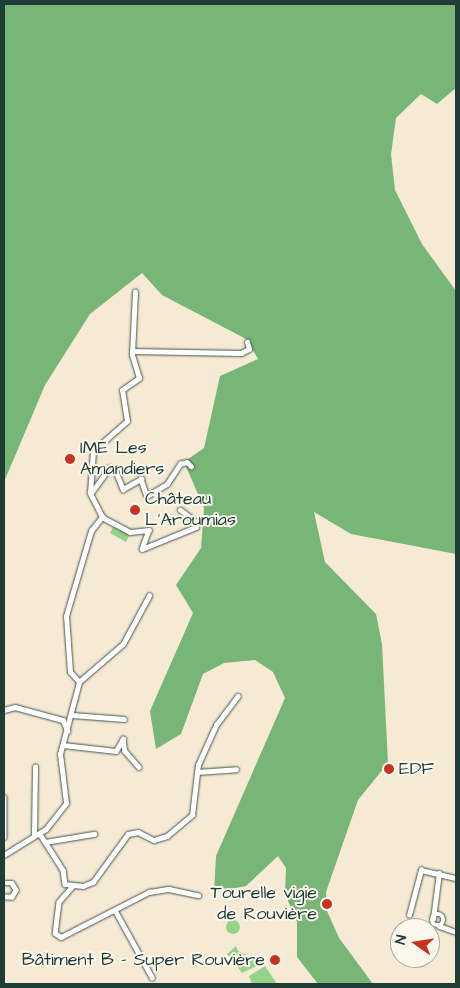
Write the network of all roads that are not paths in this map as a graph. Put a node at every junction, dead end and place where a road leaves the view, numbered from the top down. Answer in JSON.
{"nodes":[{"id":1,"x":135,"y":292,"type":"dead end"},
{"id":2,"x":247,"y":342,"type":"dead end"},
{"id":3,"x":132,"y":351,"type":"junction"},
{"id":4,"x":191,"y":466,"type":"dead end"},
{"id":5,"x":91,"y":493,"type":"junction"},
{"id":6,"x":180,"y":510,"type":"dead end"},
{"id":7,"x":102,"y":517,"type":"junction"},
{"id":8,"x":149,"y":596,"type":"dead end"},
{"id":9,"x":79,"y":682,"type":"junction"},
{"id":10,"x":238,"y":696,"type":"dead end"},
{"id":11,"x":4,"y":710,"type":"edge"},
{"id":12,"x":72,"y":715,"type":"junction"},
{"id":13,"x":124,"y":719,"type":"dead end"},
{"id":14,"x":68,"y":731,"type":"junction"},
{"id":15,"x":62,"y":745,"type":"junction"},
{"id":16,"x":35,"y":767,"type":"dead end"},
{"id":17,"x":139,"y":767,"type":"dead end"},
{"id":18,"x":236,"y":769,"type":"dead end"},
{"id":19,"x":197,"y":772,"type":"junction"},
{"id":20,"x":4,"y":796,"type":"edge"},
{"id":21,"x":34,"y":834,"type":"junction"},
{"id":22,"x":40,"y":834,"type":"junction"},
{"id":23,"x":94,"y":834,"type":"dead end"},
{"id":24,"x":4,"y":837,"type":"edge"},
{"id":25,"x":46,"y":842,"type":"junction"},
{"id":26,"x":4,"y":856,"type":"edge"},
{"id":27,"x":439,"y":873,"type":"junction"},
{"id":28,"x":456,"y":878,"type":"edge"},
{"id":29,"x":4,"y":883,"type":"edge"},
{"id":30,"x":73,"y":886,"type":"junction"},
{"id":31,"x":198,"y":895,"type":"dead end"},
{"id":32,"x":4,"y":898,"type":"edge"},
{"id":33,"x":116,"y":910,"type":"junction"},
{"id":34,"x":409,"y":915,"type":"dead end"},
{"id":35,"x":432,"y":918,"type":"joint"},
{"id":36,"x":440,"y":924,"type":"edge"},
{"id":37,"x":440,"y":926,"type":"edge"},
{"id":38,"x":456,"y":932,"type":"edge"},
{"id":39,"x":152,"y":977,"type":"dead end"}],
"edges":[{"from":1,"to":3,"type":"street"},
{"from":2,"to":3,"type":"street"},
{"from":3,"to":5,"type":"street"},
{"from":4,"to":5,"type":"street"},
{"from":5,"to":7,"type":"street"},
{"from":6,"to":7,"type":"street"},
{"from":7,"to":9,"type":"street"},
{"from":8,"to":9,"type":"street"},
{"from":9,"to":12,"type":"street"},
{"from":10,"to":19,"type":"street"},
{"from":11,"to":14,"type":"street"},
{"from":12,"to":13,"type":"street"},
{"from":12,"to":14,"type":"street"},
{"from":14,"to":15,"type":"street"},
{"from":15,"to":17,"type":"street"},
{"from":15,"to":22,"type":"street"},
{"from":16,"to":21,"type":"street"},
{"from":18,"to":19,"type":"street"},
{"from":19,"to":30,"type":"street"},
{"from":20,"to":24,"type":"street"},
{"from":21,"to":22,"type":"street"},
{"from":21,"to":26,"type":"street"},
{"from":22,"to":25,"type":"street"},
{"from":23,"to":25,"type":"street"},
{"from":25,"to":30,"type":"street"},
{"from":27,"to":28,"type":"street"},
{"from":27,"to":34,"type":"street"},
{"from":27,"to":35,"type":"street"},
{"from":29,"to":32,"type":"street"},
{"from":30,"to":33,"type":"street"},
{"from":31,"to":33,"type":"street"},
{"from":33,"to":39,"type":"street"},
{"from":35,"to":36,"type":"street"},
{"from":37,"to":38,"type":"street"}]}
